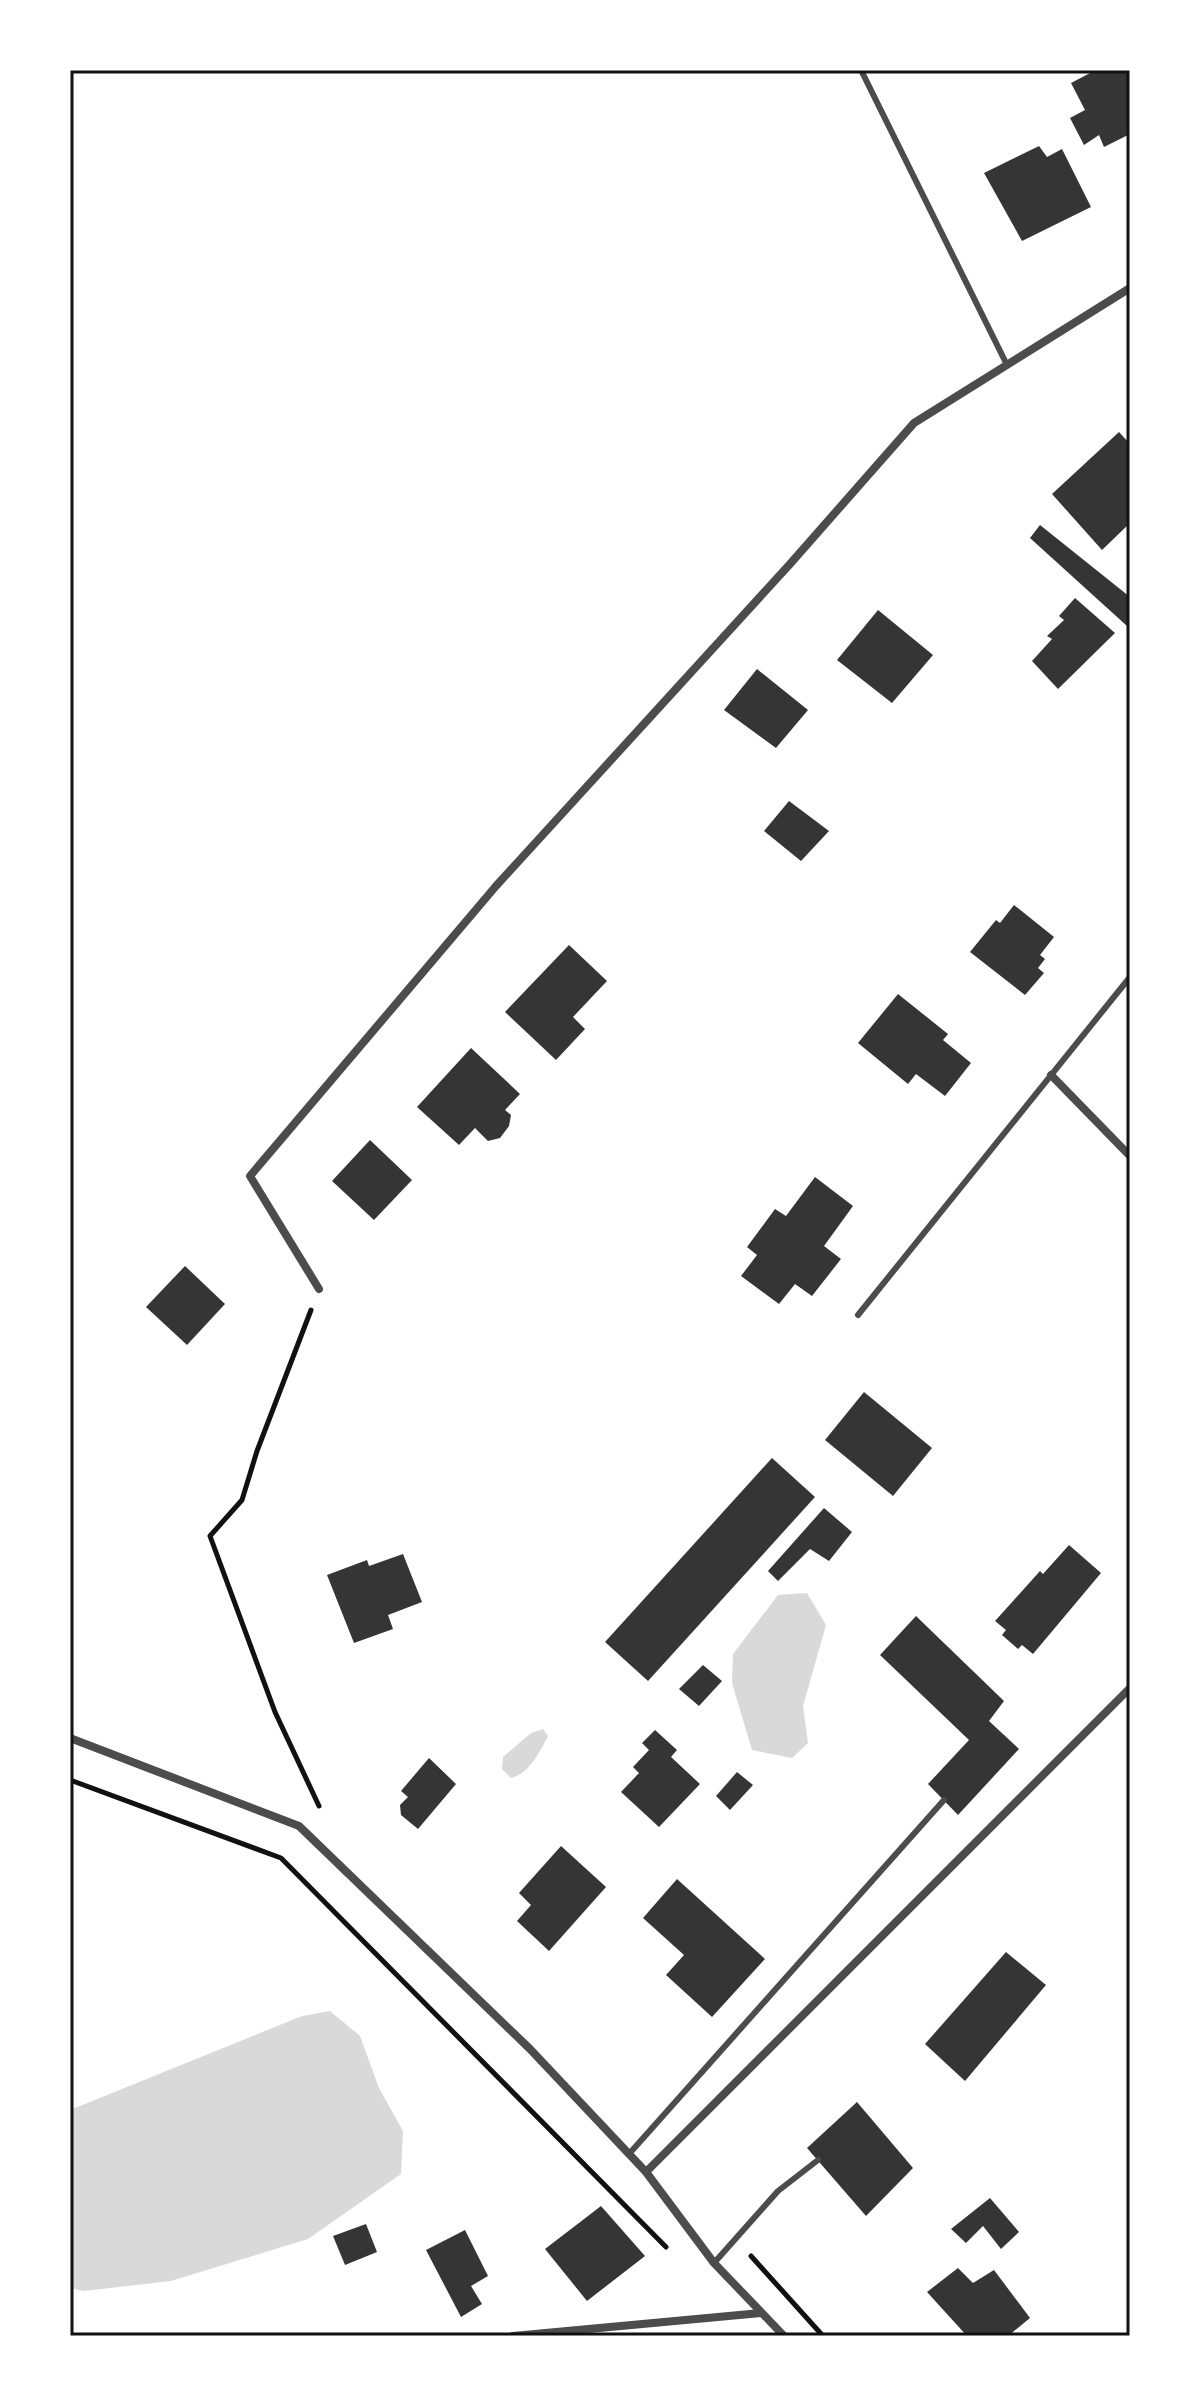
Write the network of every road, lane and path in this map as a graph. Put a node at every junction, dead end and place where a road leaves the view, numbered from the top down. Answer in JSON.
{"nodes":[{"id":1,"x":861,"y":70,"type":"edge"},
{"id":2,"x":1130,"y":288,"type":"edge"},
{"id":3,"x":1007,"y":365,"type":"junction"},
{"id":4,"x":1130,"y":977,"type":"edge"},
{"id":5,"x":1051,"y":1075,"type":"junction"},
{"id":6,"x":1130,"y":1156,"type":"edge"},
{"id":7,"x":319,"y":1289,"type":"joint"},
{"id":8,"x":858,"y":1315,"type":"dead end"},
{"id":9,"x":1130,"y":1688,"type":"edge"},
{"id":10,"x":70,"y":1738,"type":"edge"},
{"id":11,"x":70,"y":1780,"type":"edge"},
{"id":12,"x":944,"y":1800,"type":"dead end"},
{"id":13,"x":319,"y":1808,"type":"dead end"},
{"id":14,"x":629,"y":2154,"type":"junction"},
{"id":15,"x":818,"y":2160,"type":"dead end"},
{"id":16,"x":646,"y":2172,"type":"junction"},
{"id":17,"x":737,"y":2241,"type":"junction"},
{"id":18,"x":670,"y":2251,"type":"dead end"},
{"id":19,"x":714,"y":2263,"type":"junction"},
{"id":20,"x":761,"y":2313,"type":"junction"},
{"id":21,"x":513,"y":2336,"type":"edge"},
{"id":22,"x":784,"y":2336,"type":"edge"},
{"id":23,"x":823,"y":2336,"type":"edge"}],
"edges":[{"from":1,"to":3,"type":"lane"},
{"from":2,"to":3,"type":"street"},
{"from":3,"to":7,"type":"street"},
{"from":4,"to":5,"type":"lane"},
{"from":5,"to":6,"type":"street"},
{"from":5,"to":8,"type":"lane"},
{"from":7,"to":13,"type":"path"},
{"from":9,"to":16,"type":"street"},
{"from":10,"to":14,"type":"street"},
{"from":11,"to":18,"type":"path"},
{"from":12,"to":14,"type":"lane"},
{"from":14,"to":16,"type":"street"},
{"from":15,"to":17,"type":"lane"},
{"from":16,"to":19,"type":"street"},
{"from":17,"to":19,"type":"lane"},
{"from":17,"to":23,"type":"path"},
{"from":19,"to":20,"type":"street"},
{"from":20,"to":21,"type":"street"},
{"from":20,"to":22,"type":"street"}]}
